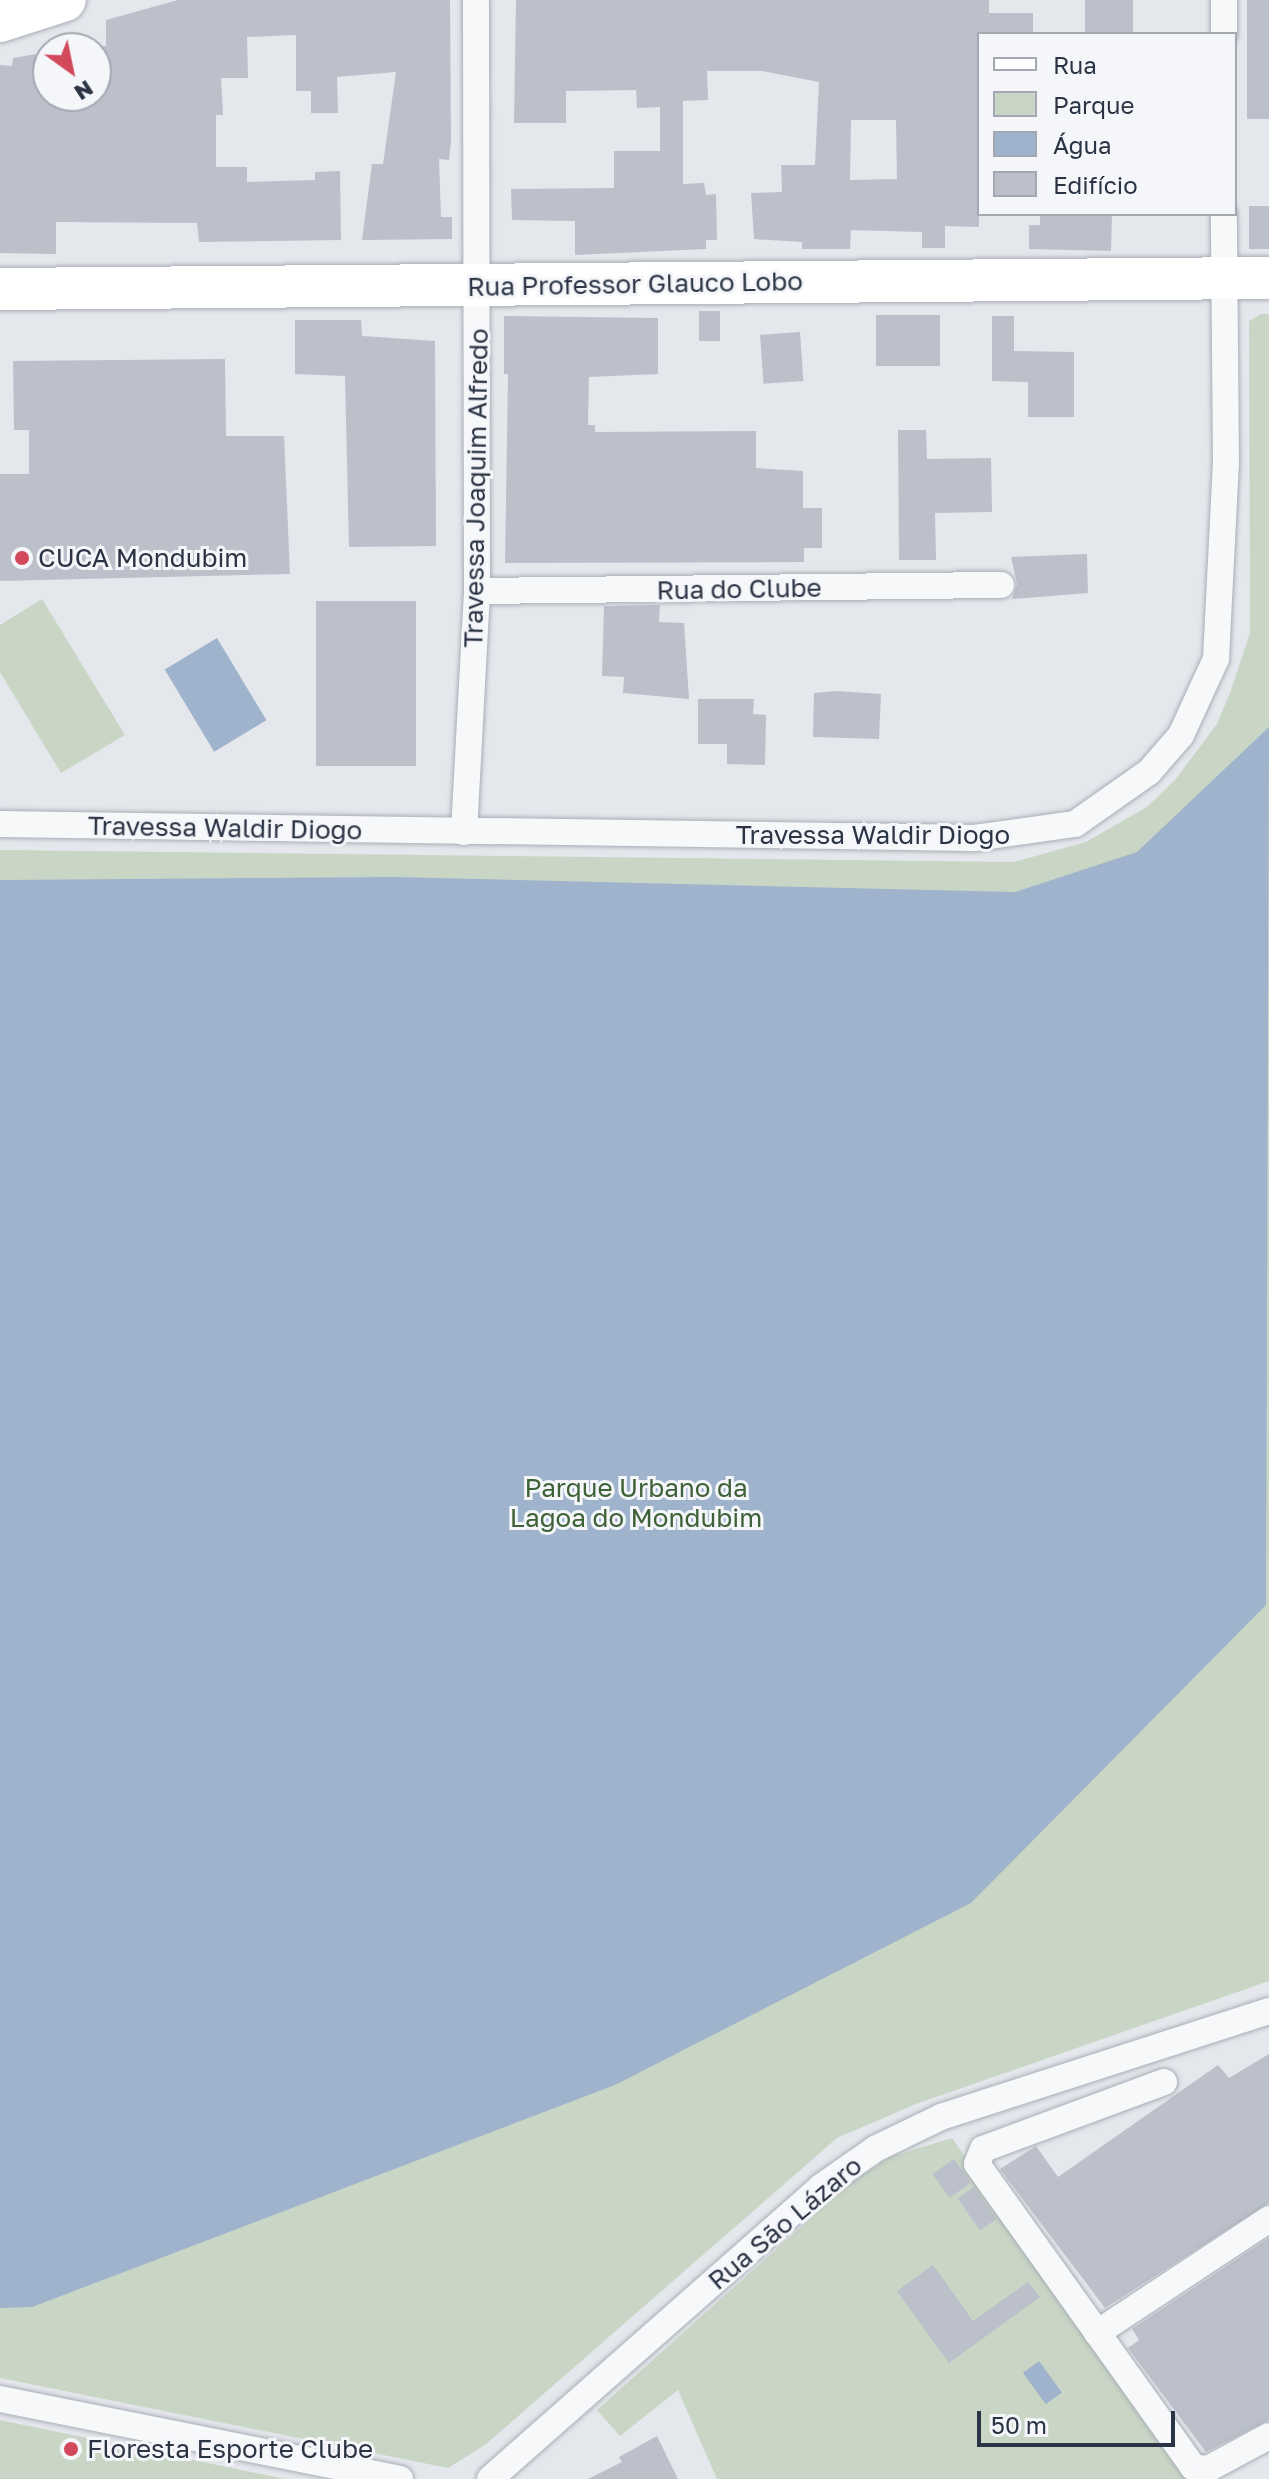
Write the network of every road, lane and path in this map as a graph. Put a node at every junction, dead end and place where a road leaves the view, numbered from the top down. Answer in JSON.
{"nodes":[{"id":1,"x":65,"y":0,"type":"edge"},
{"id":2,"x":476,"y":0,"type":"edge"},
{"id":3,"x":1224,"y":0,"type":"edge"},
{"id":4,"x":0,"y":21,"type":"edge"},
{"id":5,"x":1224,"y":32,"type":"edge"},
{"id":6,"x":1224,"y":216,"type":"edge"},
{"id":7,"x":1224,"y":278,"type":"junction"},
{"id":8,"x":1269,"y":278,"type":"edge"},
{"id":9,"x":479,"y":286,"type":"junction"},
{"id":10,"x":0,"y":289,"type":"edge"},
{"id":11,"x":1001,"y":585,"type":"dead end"},
{"id":12,"x":477,"y":591,"type":"junction"},
{"id":13,"x":0,"y":824,"type":"edge"},
{"id":14,"x":464,"y":832,"type":"junction"},
{"id":15,"x":1269,"y":2011,"type":"edge"},
{"id":16,"x":1164,"y":2082,"type":"dead end"},
{"id":17,"x":1269,"y":2219,"type":"edge"},
{"id":18,"x":1097,"y":2333,"type":"junction"},
{"id":19,"x":0,"y":2399,"type":"edge"},
{"id":20,"x":1269,"y":2436,"type":"edge"},
{"id":21,"x":400,"y":2479,"type":"edge"},
{"id":22,"x":490,"y":2479,"type":"edge"}],
"edges":[{"from":1,"to":4,"type":"main road"},
{"from":2,"to":9,"type":"street","name":"Travessa Joaquim Alfredo"},
{"from":3,"to":5,"type":"street"},
{"from":6,"to":7,"type":"street","name":"Travessa Waldir Diogo"},
{"from":7,"to":8,"type":"main road","name":"Rua Professor Glauco Lobo"},
{"from":7,"to":9,"type":"main road","name":"Rua Professor Glauco Lobo"},
{"from":7,"to":14,"type":"street","name":"Travessa Waldir Diogo"},
{"from":9,"to":10,"type":"main road","name":"Rua Professor Glauco Lobo"},
{"from":9,"to":12,"type":"street","name":"Travessa Joaquim Alfredo"},
{"from":11,"to":12,"type":"street","name":"Rua do Clube"},
{"from":12,"to":14,"type":"street","name":"Travessa Joaquim Alfredo"},
{"from":13,"to":14,"type":"street","name":"Travessa Waldir Diogo"},
{"from":15,"to":22,"type":"street","name":"Rua São Lázaro"},
{"from":16,"to":18,"type":"street"},
{"from":17,"to":18,"type":"street"},
{"from":18,"to":20,"type":"street"},
{"from":19,"to":21,"type":"street"}]}
